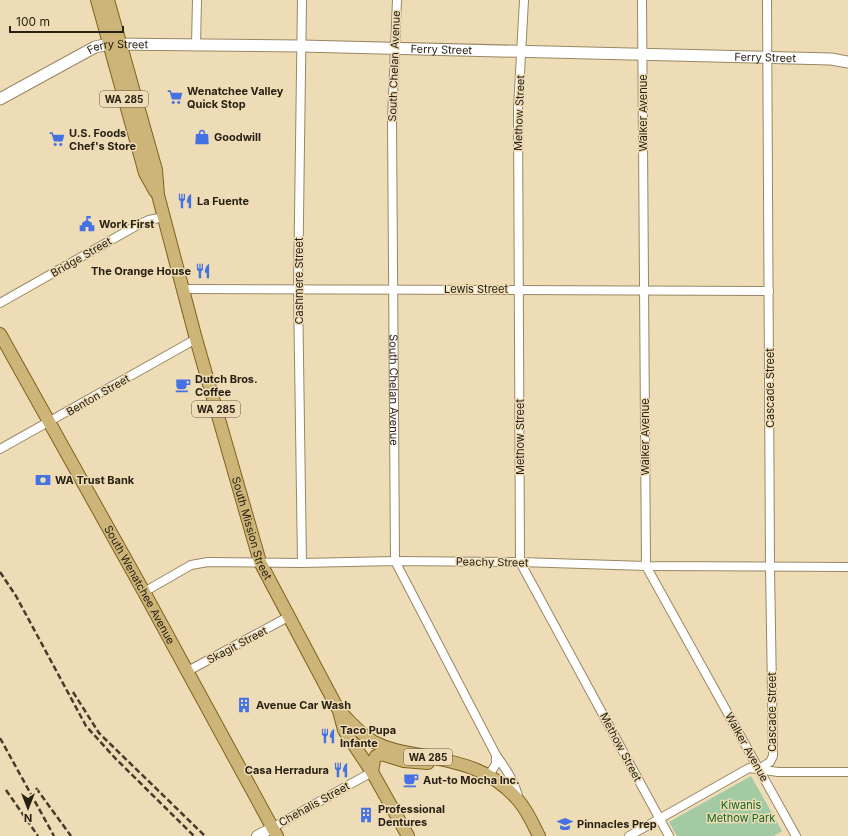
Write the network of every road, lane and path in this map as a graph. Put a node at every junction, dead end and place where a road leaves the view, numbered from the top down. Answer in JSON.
{"nodes":[{"id":1,"x":97,"y":0,"type":"edge"},
{"id":2,"x":108,"y":0,"type":"edge"},
{"id":3,"x":197,"y":0,"type":"edge"},
{"id":4,"x":302,"y":0,"type":"edge"},
{"id":5,"x":397,"y":0,"type":"edge"},
{"id":6,"x":524,"y":0,"type":"edge"},
{"id":7,"x":642,"y":0,"type":"edge"},
{"id":8,"x":767,"y":0,"type":"edge"},
{"id":9,"x":115,"y":44,"type":"junction"},
{"id":10,"x":196,"y":45,"type":"junction"},
{"id":11,"x":301,"y":46,"type":"junction"},
{"id":12,"x":395,"y":49,"type":"junction"},
{"id":13,"x":522,"y":52,"type":"junction"},
{"id":14,"x":642,"y":55,"type":"junction"},
{"id":15,"x":767,"y":58,"type":"junction"},
{"id":16,"x":848,"y":62,"type":"edge"},
{"id":17,"x":1,"y":96,"type":"edge"},
{"id":18,"x":164,"y":217,"type":"junction"},
{"id":19,"x":183,"y":289,"type":"junction"},
{"id":20,"x":298,"y":289,"type":"junction"},
{"id":21,"x":393,"y":289,"type":"junction"},
{"id":22,"x":520,"y":290,"type":"junction"},
{"id":23,"x":644,"y":291,"type":"junction"},
{"id":24,"x":769,"y":292,"type":"junction"},
{"id":25,"x":0,"y":303,"type":"edge"},
{"id":26,"x":0,"y":334,"type":"edge"},
{"id":27,"x":196,"y":339,"type":"junction"},
{"id":28,"x":49,"y":423,"type":"junction"},
{"id":29,"x":0,"y":449,"type":"edge"},
{"id":30,"x":394,"y":561,"type":"junction"},
{"id":31,"x":260,"y":562,"type":"junction"},
{"id":32,"x":520,"y":562,"type":"junction"},
{"id":33,"x":302,"y":563,"type":"junction"},
{"id":34,"x":646,"y":566,"type":"junction"},
{"id":35,"x":770,"y":566,"type":"junction"},
{"id":36,"x":848,"y":567,"type":"edge"},
{"id":37,"x":144,"y":592,"type":"junction"},
{"id":38,"x":288,"y":617,"type":"junction"},
{"id":39,"x":186,"y":672,"type":"junction"},
{"id":40,"x":339,"y":711,"type":"junction"},
{"id":41,"x":496,"y":755,"type":"junction"},
{"id":42,"x":442,"y":760,"type":"junction"},
{"id":43,"x":759,"y":769,"type":"junction"},
{"id":44,"x":372,"y":772,"type":"junction"},
{"id":45,"x":848,"y":772,"type":"edge"},
{"id":46,"x":490,"y":775,"type":"junction"},
{"id":47,"x":519,"y":800,"type":"junction"},
{"id":48,"x":660,"y":819,"type":"junction"},
{"id":49,"x":274,"y":832,"type":"edge"},
{"id":50,"x":257,"y":836,"type":"edge"},
{"id":51,"x":408,"y":836,"type":"edge"},
{"id":52,"x":540,"y":836,"type":"edge"},
{"id":53,"x":629,"y":836,"type":"edge"},
{"id":54,"x":669,"y":836,"type":"edge"},
{"id":55,"x":796,"y":836,"type":"edge"}],
"edges":[{"from":1,"to":9,"type":"main road","name":"South Mission Street","number":"WA 285"},
{"from":2,"to":9,"type":"main road","name":"South Mission Street","number":"WA 285"},
{"from":3,"to":10,"type":"street"},
{"from":4,"to":11,"type":"street","name":"Cashmere Street"},
{"from":5,"to":12,"type":"street","name":"South Chelan Avenue"},
{"from":6,"to":13,"type":"street","name":"Methow Street"},
{"from":7,"to":14,"type":"street","name":"Walker Avenue"},
{"from":8,"to":15,"type":"street","name":"Cascade Street"},
{"from":9,"to":10,"type":"main road","name":"Ferry Street"},
{"from":9,"to":17,"type":"main road","name":"Ferry Street"},
{"from":9,"to":18,"type":"main road","name":"South Mission Street","number":"WA 285"},
{"from":10,"to":11,"type":"main road","name":"Ferry Street"},
{"from":11,"to":12,"type":"main road","name":"Ferry Street"},
{"from":11,"to":20,"type":"street","name":"Cashmere Street"},
{"from":12,"to":13,"type":"main road","name":"Ferry Street"},
{"from":12,"to":21,"type":"street","name":"South Chelan Avenue"},
{"from":13,"to":14,"type":"main road","name":"Ferry Street"},
{"from":13,"to":22,"type":"street","name":"Methow Street"},
{"from":14,"to":15,"type":"main road","name":"Ferry Street"},
{"from":14,"to":23,"type":"street","name":"Walker Avenue"},
{"from":15,"to":16,"type":"main road","name":"Ferry Street"},
{"from":15,"to":24,"type":"street","name":"Cascade Street"},
{"from":18,"to":19,"type":"main road","name":"South Mission Street","number":"WA 285"},
{"from":18,"to":25,"type":"street","name":"Bridge Street"},
{"from":19,"to":20,"type":"street","name":"Lewis Street"},
{"from":19,"to":27,"type":"main road","name":"South Mission Street","number":"WA 285"},
{"from":20,"to":21,"type":"street","name":"Lewis Street"},
{"from":20,"to":33,"type":"street","name":"Cashmere Street"},
{"from":21,"to":22,"type":"street","name":"Lewis Street"},
{"from":21,"to":30,"type":"street","name":"South Chelan Avenue"},
{"from":22,"to":23,"type":"street","name":"Lewis Street"},
{"from":22,"to":32,"type":"street","name":"Methow Street"},
{"from":23,"to":24,"type":"street","name":"Lewis Street"},
{"from":23,"to":34,"type":"street","name":"Walker Avenue"},
{"from":24,"to":35,"type":"street","name":"Cascade Street"},
{"from":26,"to":28,"type":"main road","name":"South Wenatchee Avenue"},
{"from":27,"to":28,"type":"street","name":"Benton Street"},
{"from":27,"to":31,"type":"main road","name":"South Mission Street","number":"WA 285"},
{"from":28,"to":29,"type":"street","name":"Benton Street"},
{"from":28,"to":37,"type":"main road","name":"South Wenatchee Avenue"},
{"from":30,"to":32,"type":"street","name":"Peachy Street"},
{"from":30,"to":33,"type":"street","name":"Peachy Street"},
{"from":30,"to":41,"type":"street","name":"South Chelan Avenue"},
{"from":31,"to":33,"type":"street","name":"Peachy Street"},
{"from":31,"to":37,"type":"street","name":"Peachy Street"},
{"from":31,"to":38,"type":"main road","name":"South Mission Street","number":"WA 285"},
{"from":32,"to":34,"type":"street","name":"Peachy Street"},
{"from":32,"to":48,"type":"street","name":"Methow Street"},
{"from":34,"to":35,"type":"street","name":"Peachy Street"},
{"from":34,"to":43,"type":"street","name":"Walker Avenue"},
{"from":35,"to":36,"type":"street","name":"Peachy Street"},
{"from":35,"to":43,"type":"street","name":"Cascade Street"},
{"from":37,"to":39,"type":"main road","name":"South Wenatchee Avenue"},
{"from":38,"to":39,"type":"street","name":"Skagit Street"},
{"from":38,"to":40,"type":"main road","name":"South Mission Street","number":"WA 285"},
{"from":39,"to":49,"type":"main road","name":"South Wenatchee Avenue"},
{"from":40,"to":42,"type":"main road","number":"WA 285"},
{"from":40,"to":44,"type":"main road","name":"South Mission Street","number":"WA 285"},
{"from":41,"to":46,"type":"street"},
{"from":41,"to":47,"type":"street","name":"South Chelan Avenue"},
{"from":42,"to":44,"type":"main road"},
{"from":42,"to":46,"type":"main road","number":"WA 285"},
{"from":43,"to":45,"type":"street"},
{"from":43,"to":48,"type":"street"},
{"from":43,"to":55,"type":"street","name":"Walker Avenue"},
{"from":44,"to":49,"type":"street","name":"Chehalis Street"},
{"from":44,"to":51,"type":"main road","name":"South Mission Street","number":"WA 285"},
{"from":46,"to":47,"type":"main road","number":"WA 285"},
{"from":47,"to":52,"type":"main road","name":"South Chelan Avenue","number":"WA 285"},
{"from":48,"to":53,"type":"street"},
{"from":48,"to":54,"type":"street","name":"Methow Street"},
{"from":49,"to":50,"type":"street","name":"Chehalis Street"}]}
